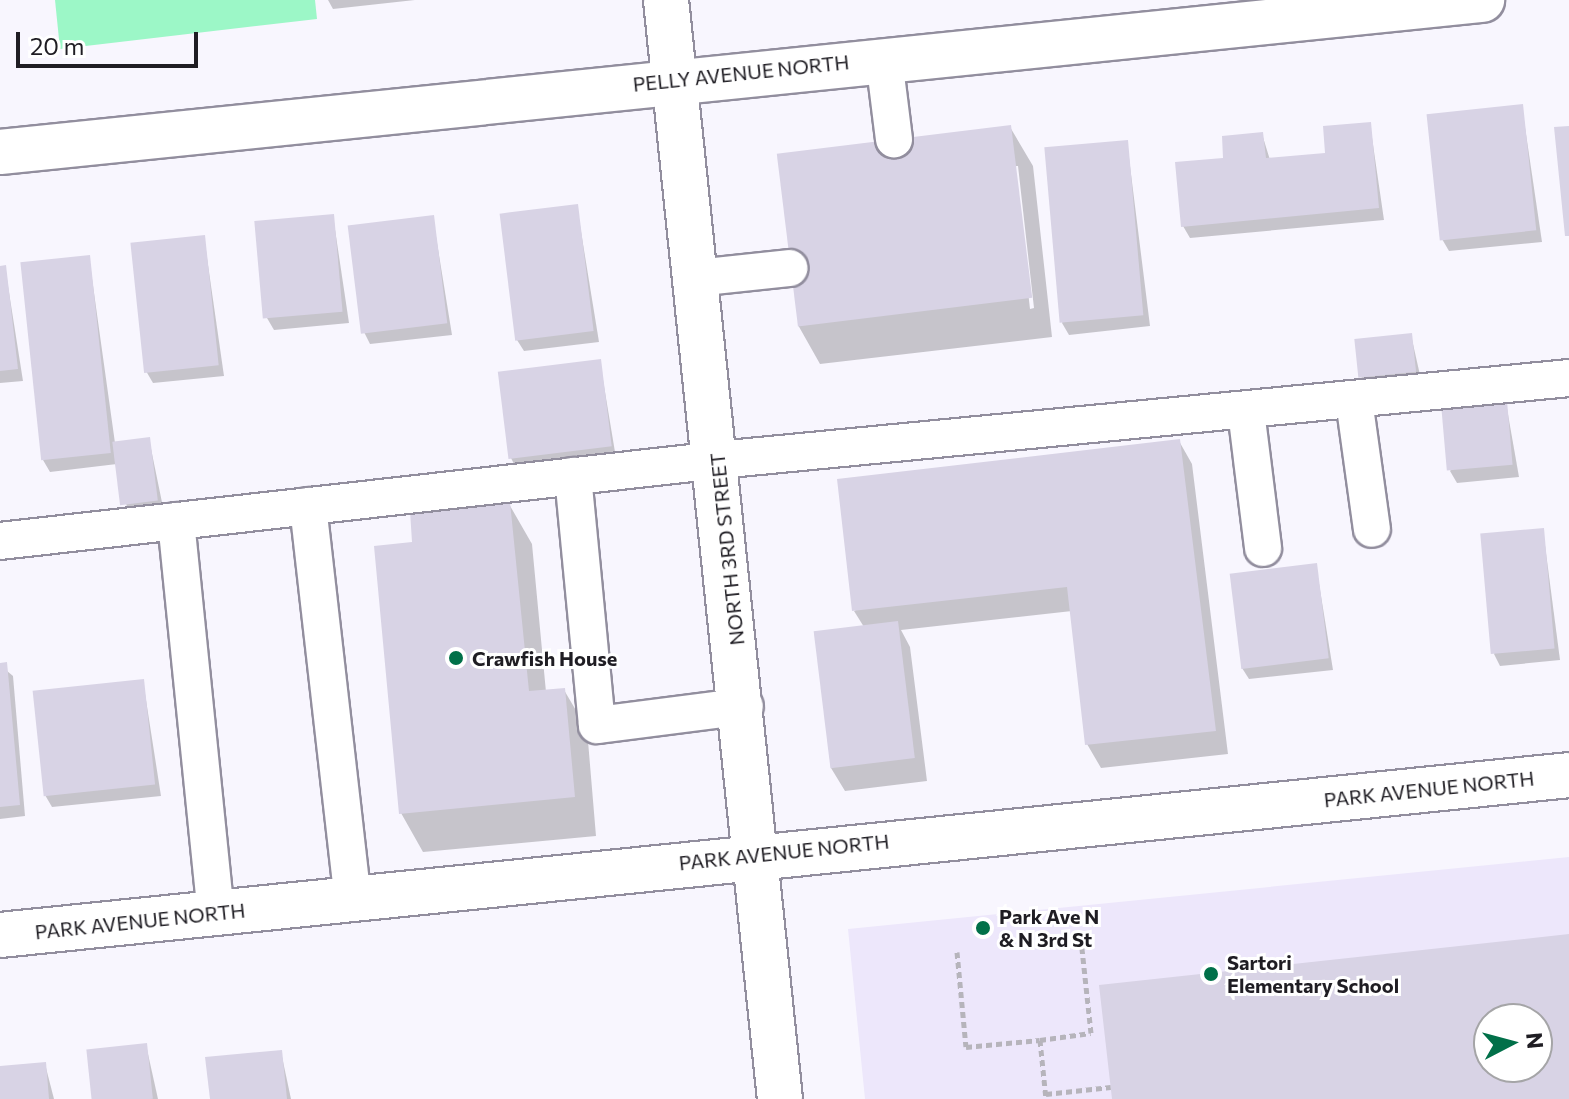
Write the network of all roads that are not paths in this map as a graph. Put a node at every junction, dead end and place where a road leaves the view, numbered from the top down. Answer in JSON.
{"nodes":[{"id":1,"x":666,"y":0,"type":"edge"},
{"id":2,"x":1482,"y":0,"type":"edge"},
{"id":3,"x":884,"y":59,"type":"junction"},
{"id":4,"x":675,"y":79,"type":"junction"},
{"id":5,"x":894,"y":139,"type":"dead end"},
{"id":6,"x":0,"y":152,"type":"edge"},
{"id":7,"x":789,"y":268,"type":"dead end"},
{"id":8,"x":696,"y":278,"type":"junction"},
{"id":9,"x":1569,"y":378,"type":"edge"},
{"id":10,"x":1354,"y":400,"type":"junction"},
{"id":11,"x":1246,"y":411,"type":"junction"},
{"id":12,"x":718,"y":460,"type":"junction"},
{"id":13,"x":573,"y":476,"type":"junction"},
{"id":14,"x":308,"y":506,"type":"junction"},
{"id":15,"x":176,"y":521,"type":"junction"},
{"id":16,"x":1372,"y":529,"type":"dead end"},
{"id":17,"x":0,"y":541,"type":"edge"},
{"id":18,"x":1263,"y":548,"type":"dead end"},
{"id":19,"x":745,"y":706,"type":"junction"},
{"id":20,"x":1569,"y":775,"type":"edge"},
{"id":21,"x":757,"y":856,"type":"junction"},
{"id":22,"x":353,"y":898,"type":"junction"},
{"id":23,"x":216,"y":913,"type":"junction"},
{"id":24,"x":0,"y":935,"type":"edge"},
{"id":25,"x":780,"y":1099,"type":"edge"}],
"edges":[{"from":1,"to":4,"type":"street","name":"NORTH 3RD STREET"},
{"from":2,"to":3,"type":"street","name":"PELLY AVENUE NORTH"},
{"from":3,"to":4,"type":"street","name":"PELLY AVENUE NORTH"},
{"from":3,"to":5,"type":"lane"},
{"from":4,"to":6,"type":"street","name":"PELLY AVENUE NORTH"},
{"from":4,"to":8,"type":"street","name":"NORTH 3RD STREET"},
{"from":7,"to":8,"type":"lane"},
{"from":8,"to":12,"type":"street","name":"NORTH 3RD STREET"},
{"from":9,"to":10,"type":"lane"},
{"from":10,"to":11,"type":"lane"},
{"from":10,"to":16,"type":"lane"},
{"from":11,"to":12,"type":"lane"},
{"from":11,"to":18,"type":"lane"},
{"from":12,"to":13,"type":"lane"},
{"from":12,"to":19,"type":"street","name":"NORTH 3RD STREET"},
{"from":13,"to":14,"type":"lane"},
{"from":13,"to":19,"type":"lane"},
{"from":14,"to":15,"type":"lane"},
{"from":14,"to":22,"type":"lane"},
{"from":15,"to":17,"type":"lane"},
{"from":15,"to":23,"type":"lane"},
{"from":19,"to":21,"type":"street","name":"NORTH 3RD STREET"},
{"from":20,"to":21,"type":"street","name":"PARK AVENUE NORTH"},
{"from":21,"to":22,"type":"street","name":"PARK AVENUE NORTH"},
{"from":21,"to":25,"type":"street","name":"NORTH 3RD STREET"},
{"from":22,"to":23,"type":"street","name":"PARK AVENUE NORTH"},
{"from":23,"to":24,"type":"street","name":"PARK AVENUE NORTH"}]}
